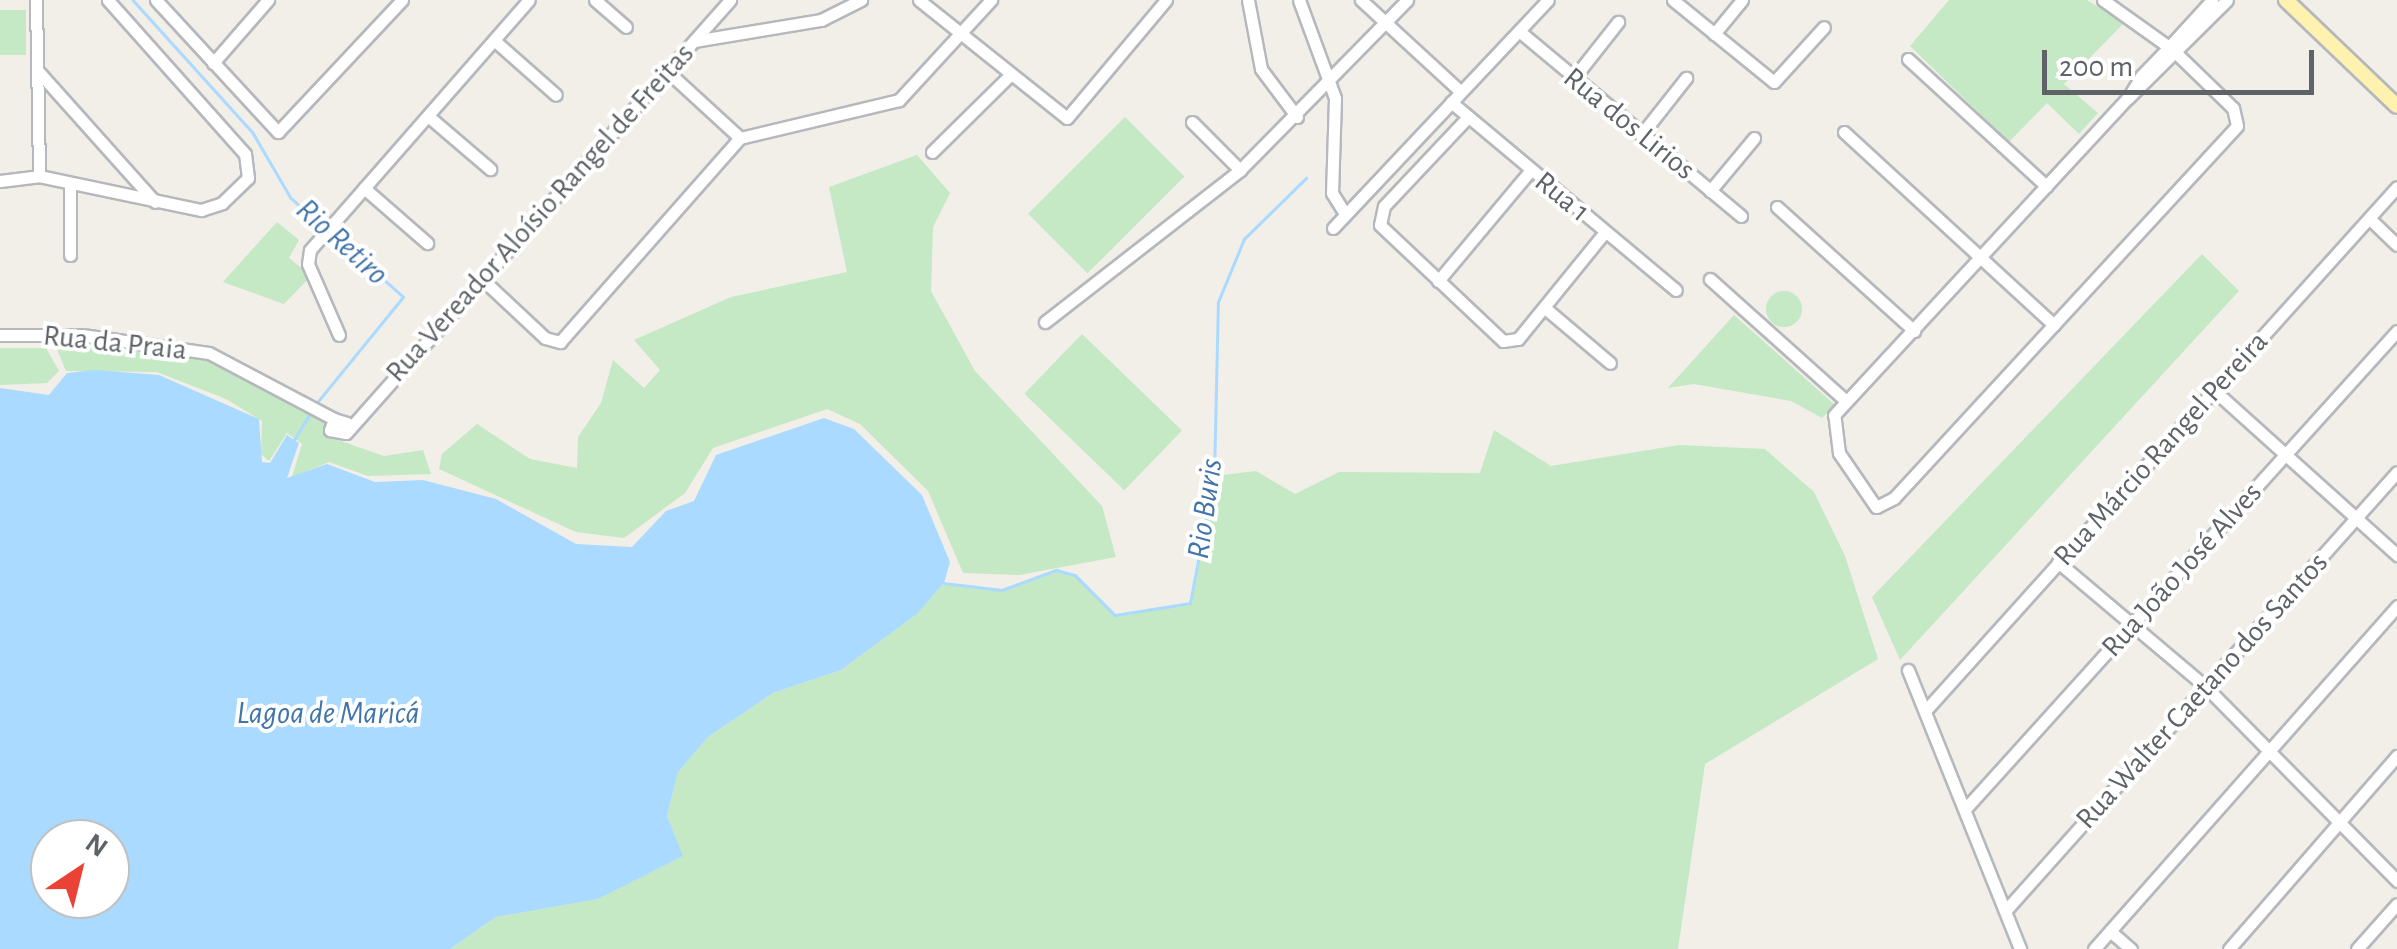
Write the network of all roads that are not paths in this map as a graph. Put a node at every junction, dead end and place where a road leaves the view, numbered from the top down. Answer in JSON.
{"nodes":[{"id":1,"x":36,"y":0,"type":"edge"},
{"id":2,"x":108,"y":0,"type":"edge"},
{"id":3,"x":156,"y":0,"type":"edge"},
{"id":4,"x":268,"y":0,"type":"edge"},
{"id":5,"x":402,"y":0,"type":"edge"},
{"id":6,"x":529,"y":0,"type":"edge"},
{"id":7,"x":595,"y":0,"type":"edge"},
{"id":8,"x":730,"y":0,"type":"edge"},
{"id":9,"x":861,"y":0,"type":"edge"},
{"id":10,"x":919,"y":0,"type":"edge"},
{"id":11,"x":991,"y":0,"type":"edge"},
{"id":12,"x":1166,"y":0,"type":"edge"},
{"id":13,"x":1248,"y":0,"type":"edge"},
{"id":14,"x":1299,"y":0,"type":"edge"},
{"id":15,"x":1361,"y":0,"type":"edge"},
{"id":16,"x":1407,"y":0,"type":"edge"},
{"id":17,"x":1548,"y":0,"type":"edge"},
{"id":18,"x":1673,"y":0,"type":"edge"},
{"id":19,"x":1742,"y":0,"type":"edge"},
{"id":20,"x":2104,"y":0,"type":"edge"},
{"id":21,"x":2212,"y":0,"type":"edge"},
{"id":22,"x":2227,"y":0,"type":"edge"},
{"id":23,"x":2286,"y":0,"type":"edge"},
{"id":24,"x":1618,"y":22,"type":"dead end"},
{"id":25,"x":1386,"y":23,"type":"junction"},
{"id":26,"x":626,"y":27,"type":"dead end"},
{"id":27,"x":1824,"y":27,"type":"dead end"},
{"id":28,"x":1518,"y":31,"type":"junction"},
{"id":29,"x":960,"y":34,"type":"junction"},
{"id":30,"x":1714,"y":34,"type":"junction"},
{"id":31,"x":495,"y":41,"type":"junction"},
{"id":32,"x":694,"y":41,"type":"junction"},
{"id":33,"x":2173,"y":51,"type":"junction"},
{"id":34,"x":1908,"y":59,"type":"dead end"},
{"id":35,"x":213,"y":63,"type":"junction"},
{"id":36,"x":37,"y":70,"type":"junction"},
{"id":37,"x":667,"y":70,"type":"junction"},
{"id":38,"x":1008,"y":77,"type":"junction"},
{"id":39,"x":1686,"y":78,"type":"dead end"},
{"id":40,"x":1573,"y":80,"type":"junction"},
{"id":41,"x":1331,"y":82,"type":"junction"},
{"id":42,"x":1460,"y":91,"type":"junction"},
{"id":43,"x":556,"y":95,"type":"dead end"},
{"id":44,"x":1451,"y":102,"type":"junction"},
{"id":45,"x":2397,"y":106,"type":"edge"},
{"id":46,"x":428,"y":116,"type":"junction"},
{"id":47,"x":1297,"y":117,"type":"junction"},
{"id":48,"x":1468,"y":118,"type":"junction"},
{"id":49,"x":1192,"y":122,"type":"dead end"},
{"id":50,"x":1844,"y":132,"type":"dead end"},
{"id":51,"x":1641,"y":135,"type":"junction"},
{"id":52,"x":740,"y":138,"type":"junction"},
{"id":53,"x":1754,"y":138,"type":"dead end"},
{"id":54,"x":932,"y":152,"type":"dead end"},
{"id":55,"x":490,"y":169,"type":"dead end"},
{"id":56,"x":1240,"y":170,"type":"junction"},
{"id":57,"x":1530,"y":172,"type":"junction"},
{"id":58,"x":38,"y":176,"type":"junction"},
{"id":59,"x":0,"y":181,"type":"edge"},
{"id":60,"x":70,"y":185,"type":"junction"},
{"id":61,"x":2046,"y":186,"type":"junction"},
{"id":62,"x":2397,"y":187,"type":"edge"},
{"id":63,"x":364,"y":188,"type":"junction"},
{"id":64,"x":1710,"y":191,"type":"junction"},
{"id":65,"x":154,"y":202,"type":"junction"},
{"id":66,"x":1777,"y":207,"type":"dead end"},
{"id":67,"x":1345,"y":214,"type":"junction"},
{"id":68,"x":1741,"y":216,"type":"dead end"},
{"id":69,"x":2370,"y":218,"type":"junction"},
{"id":70,"x":1332,"y":228,"type":"dead end"},
{"id":71,"x":1605,"y":232,"type":"junction"},
{"id":72,"x":427,"y":243,"type":"dead end"},
{"id":73,"x":2397,"y":245,"type":"edge"},
{"id":74,"x":70,"y":255,"type":"dead end"},
{"id":75,"x":1980,"y":258,"type":"junction"},
{"id":76,"x":482,"y":278,"type":"junction"},
{"id":77,"x":1710,"y":279,"type":"dead end"},
{"id":78,"x":1438,"y":280,"type":"junction"},
{"id":79,"x":1676,"y":290,"type":"dead end"},
{"id":80,"x":1545,"y":308,"type":"junction"},
{"id":81,"x":1045,"y":322,"type":"dead end"},
{"id":82,"x":2054,"y":325,"type":"junction"},
{"id":83,"x":1914,"y":331,"type":"junction"},
{"id":84,"x":2397,"y":331,"type":"edge"},
{"id":85,"x":0,"y":335,"type":"edge"},
{"id":86,"x":339,"y":336,"type":"dead end"},
{"id":87,"x":1610,"y":362,"type":"dead end"},
{"id":88,"x":2216,"y":392,"type":"junction"},
{"id":89,"x":1846,"y":401,"type":"junction"},
{"id":90,"x":334,"y":419,"type":"joint"},
{"id":91,"x":2286,"y":456,"type":"junction"},
{"id":92,"x":2397,"y":472,"type":"edge"},
{"id":93,"x":2354,"y":518,"type":"junction"},
{"id":94,"x":2397,"y":556,"type":"edge"},
{"id":95,"x":2058,"y":562,"type":"junction"},
{"id":96,"x":2397,"y":606,"type":"edge"},
{"id":97,"x":2132,"y":625,"type":"junction"},
{"id":98,"x":1908,"y":670,"type":"dead end"},
{"id":99,"x":2206,"y":688,"type":"junction"},
{"id":100,"x":1925,"y":711,"type":"junction"},
{"id":101,"x":2272,"y":751,"type":"junction"},
{"id":102,"x":2397,"y":756,"type":"edge"},
{"id":103,"x":1966,"y":808,"type":"junction"},
{"id":104,"x":2342,"y":820,"type":"junction"},
{"id":105,"x":2397,"y":880,"type":"edge"},
{"id":106,"x":2397,"y":904,"type":"edge"},
{"id":107,"x":2006,"y":910,"type":"junction"},
{"id":108,"x":2110,"y":932,"type":"junction"},
{"id":109,"x":2020,"y":949,"type":"edge"},
{"id":110,"x":2094,"y":949,"type":"edge"},
{"id":111,"x":2130,"y":949,"type":"edge"},
{"id":112,"x":2229,"y":949,"type":"edge"},
{"id":113,"x":2357,"y":949,"type":"edge"}],
"edges":[{"from":1,"to":36,"type":"street"},
{"from":2,"to":65,"type":"street"},
{"from":3,"to":35,"type":"street"},
{"from":4,"to":35,"type":"street"},
{"from":5,"to":35,"type":"street"},
{"from":6,"to":31,"type":"street"},
{"from":7,"to":26,"type":"street"},
{"from":8,"to":32,"type":"street","name":"Rua Vereador Aloísio Rangel de Freitas"},
{"from":9,"to":32,"type":"street"},
{"from":10,"to":29,"type":"street"},
{"from":11,"to":29,"type":"street"},
{"from":12,"to":38,"type":"street"},
{"from":13,"to":47,"type":"street"},
{"from":14,"to":41,"type":"street"},
{"from":15,"to":25,"type":"street"},
{"from":16,"to":25,"type":"street"},
{"from":17,"to":28,"type":"street"},
{"from":18,"to":30,"type":"street"},
{"from":19,"to":30,"type":"street"},
{"from":20,"to":33,"type":"street"},
{"from":21,"to":33,"type":"street"},
{"from":22,"to":33,"type":"street"},
{"from":23,"to":45,"type":"main road"},
{"from":24,"to":40,"type":"street"},
{"from":25,"to":41,"type":"street"},
{"from":25,"to":42,"type":"street"},
{"from":27,"to":30,"type":"street"},
{"from":28,"to":40,"type":"street","name":"Rua dos Lirios"},
{"from":28,"to":42,"type":"street"},
{"from":29,"to":38,"type":"street"},
{"from":29,"to":52,"type":"street"},
{"from":31,"to":43,"type":"street"},
{"from":31,"to":46,"type":"street"},
{"from":32,"to":37,"type":"street","name":"Rua Vereador Aloísio Rangel de Freitas"},
{"from":33,"to":61,"type":"street"},
{"from":33,"to":82,"type":"street"},
{"from":34,"to":61,"type":"street"},
{"from":36,"to":58,"type":"street"},
{"from":36,"to":65,"type":"street"},
{"from":37,"to":52,"type":"street"},
{"from":37,"to":76,"type":"street","name":"Rua Vereador Aloísio Rangel de Freitas"},
{"from":38,"to":54,"type":"street"},
{"from":39,"to":51,"type":"street"},
{"from":40,"to":51,"type":"street","name":"Rua dos Lirios"},
{"from":41,"to":47,"type":"street"},
{"from":41,"to":67,"type":"street"},
{"from":42,"to":44,"type":"street"},
{"from":44,"to":48,"type":"street","name":"Rua 1"},
{"from":44,"to":67,"type":"street"},
{"from":46,"to":55,"type":"street"},
{"from":46,"to":63,"type":"street"},
{"from":47,"to":56,"type":"street"},
{"from":48,"to":57,"type":"street","name":"Rua 1"},
{"from":48,"to":78,"type":"street"},
{"from":49,"to":56,"type":"street"},
{"from":50,"to":75,"type":"street"},
{"from":51,"to":64,"type":"street","name":"Rua dos Lirios"},
{"from":52,"to":76,"type":"street"},
{"from":53,"to":64,"type":"street"},
{"from":56,"to":81,"type":"street"},
{"from":57,"to":71,"type":"street","name":"Rua 1"},
{"from":57,"to":78,"type":"street"},
{"from":58,"to":59,"type":"street"},
{"from":58,"to":60,"type":"street"},
{"from":60,"to":65,"type":"street"},
{"from":60,"to":74,"type":"street"},
{"from":61,"to":75,"type":"street"},
{"from":62,"to":69,"type":"street","name":"Rua Márcio Rangel Pereira"},
{"from":63,"to":72,"type":"street"},
{"from":63,"to":86,"type":"street"},
{"from":64,"to":68,"type":"street","name":"Rua dos Lirios"},
{"from":66,"to":83,"type":"street"},
{"from":67,"to":70,"type":"street"},
{"from":69,"to":73,"type":"street"},
{"from":69,"to":88,"type":"street","name":"Rua Márcio Rangel Pereira"},
{"from":71,"to":79,"type":"street","name":"Rua 1"},
{"from":71,"to":80,"type":"street"},
{"from":75,"to":82,"type":"street"},
{"from":75,"to":83,"type":"street"},
{"from":76,"to":90,"type":"street","name":"Rua Vereador Aloísio Rangel de Freitas"},
{"from":77,"to":89,"type":"street"},
{"from":78,"to":80,"type":"street"},
{"from":80,"to":87,"type":"street"},
{"from":82,"to":89,"type":"street"},
{"from":83,"to":89,"type":"street"},
{"from":84,"to":91,"type":"street","name":"Rua João José Alves"},
{"from":85,"to":90,"type":"street","name":"Rua da Praia"},
{"from":88,"to":91,"type":"street"},
{"from":88,"to":95,"type":"street","name":"Rua Márcio Rangel Pereira"},
{"from":91,"to":93,"type":"street"},
{"from":91,"to":97,"type":"street","name":"Rua João José Alves"},
{"from":92,"to":93,"type":"street","name":"Rua Walter Caetano dos Santos"},
{"from":93,"to":94,"type":"street"},
{"from":93,"to":99,"type":"street","name":"Rua Walter Caetano dos Santos"},
{"from":95,"to":97,"type":"street"},
{"from":95,"to":100,"type":"street","name":"Rua Márcio Rangel Pereira"},
{"from":96,"to":101,"type":"street"},
{"from":97,"to":99,"type":"street"},
{"from":97,"to":103,"type":"street","name":"Rua João José Alves"},
{"from":98,"to":100,"type":"street"},
{"from":99,"to":101,"type":"street"},
{"from":99,"to":107,"type":"street","name":"Rua Walter Caetano dos Santos"},
{"from":100,"to":103,"type":"street"},
{"from":101,"to":104,"type":"street"},
{"from":101,"to":108,"type":"street"},
{"from":102,"to":104,"type":"street"},
{"from":103,"to":107,"type":"street"},
{"from":104,"to":105,"type":"street"},
{"from":104,"to":112,"type":"street"},
{"from":106,"to":113,"type":"street"},
{"from":107,"to":109,"type":"street"},
{"from":108,"to":110,"type":"street"},
{"from":108,"to":111,"type":"street"}]}
